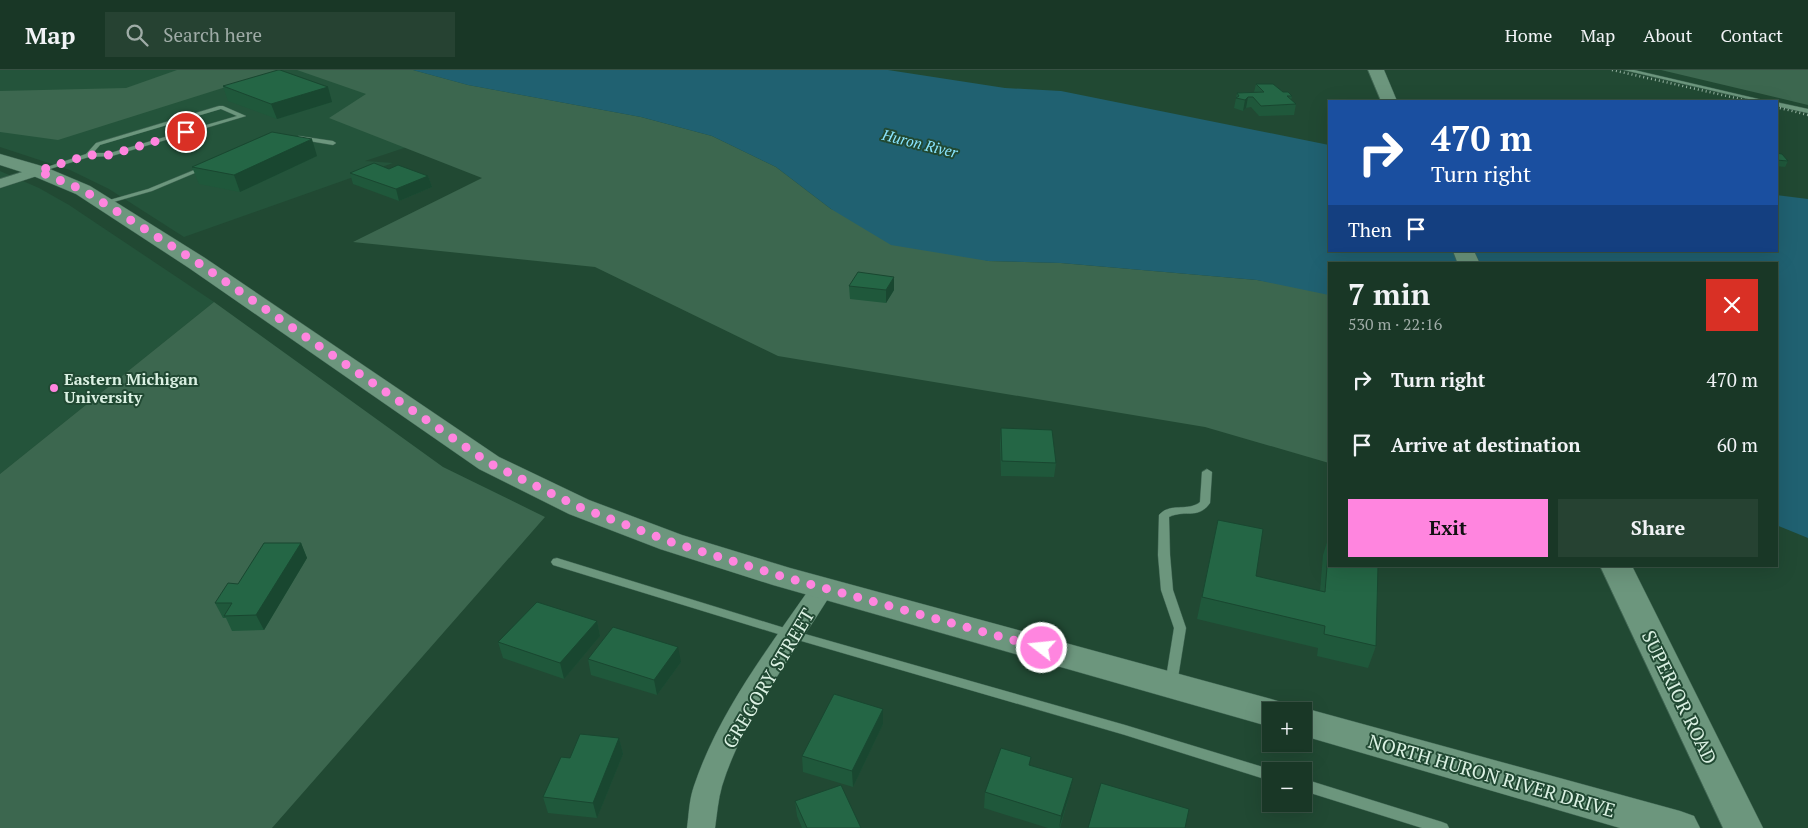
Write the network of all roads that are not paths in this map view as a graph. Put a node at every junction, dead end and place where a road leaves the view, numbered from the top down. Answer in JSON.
{"nodes":[{"id":1,"x":1376,"y":70,"type":"edge"},
{"id":2,"x":1627,"y":70,"type":"edge"},
{"id":3,"x":1389,"y":100,"type":"edge"},
{"id":4,"x":1760,"y":100,"type":"edge"},
{"id":5,"x":1778,"y":104,"type":"edge"},
{"id":6,"x":1808,"y":111,"type":"edge"},
{"id":7,"x":289,"y":136,"type":"edge"},
{"id":8,"x":333,"y":143,"type":"dead end"},
{"id":9,"x":88,"y":155,"type":"junction"},
{"id":10,"x":0,"y":159,"type":"edge"},
{"id":11,"x":218,"y":163,"type":"edge"},
{"id":12,"x":38,"y":171,"type":"junction"},
{"id":13,"x":0,"y":184,"type":"edge"},
{"id":14,"x":103,"y":202,"type":"junction"},
{"id":15,"x":1207,"y":472,"type":"dead end"},
{"id":16,"x":557,"y":562,"type":"dead end"},
{"id":17,"x":1616,"y":567,"type":"edge"},
{"id":18,"x":823,"y":587,"type":"junction"},
{"id":19,"x":791,"y":634,"type":"junction"},
{"id":20,"x":1170,"y":684,"type":"junction"},
{"id":21,"x":1262,"y":710,"type":"edge"},
{"id":22,"x":1312,"y":724,"type":"edge"},
{"id":23,"x":1262,"y":772,"type":"edge"},
{"id":24,"x":1312,"y":787,"type":"edge"},
{"id":25,"x":701,"y":828,"type":"edge"},
{"id":26,"x":1442,"y":828,"type":"edge"},
{"id":27,"x":1680,"y":828,"type":"edge"},
{"id":28,"x":1743,"y":828,"type":"edge"}],
"edges":[{"from":1,"to":3,"type":"main road"},
{"from":2,"to":4,"type":"lane"},
{"from":5,"to":6,"type":"lane"},
{"from":7,"to":8,"type":"lane"},
{"from":9,"to":9,"type":"lane"},
{"from":9,"to":12,"type":"lane"},
{"from":10,"to":12,"type":"main road"},
{"from":11,"to":14,"type":"lane"},
{"from":12,"to":13,"type":"street"},
{"from":12,"to":14,"type":"main road"},
{"from":14,"to":18,"type":"main road"},
{"from":15,"to":20,"type":"lane"},
{"from":16,"to":19,"type":"lane"},
{"from":17,"to":28,"type":"main road","name":"SUPERIOR ROAD"},
{"from":18,"to":19,"type":"street","name":"GREGORY STREET"},
{"from":18,"to":20,"type":"main road"},
{"from":19,"to":23,"type":"lane"},
{"from":19,"to":25,"type":"street","name":"GREGORY STREET"},
{"from":20,"to":21,"type":"main road"},
{"from":22,"to":27,"type":"main road","name":"NORTH HURON RIVER DRIVE"},
{"from":24,"to":26,"type":"lane"}]}
